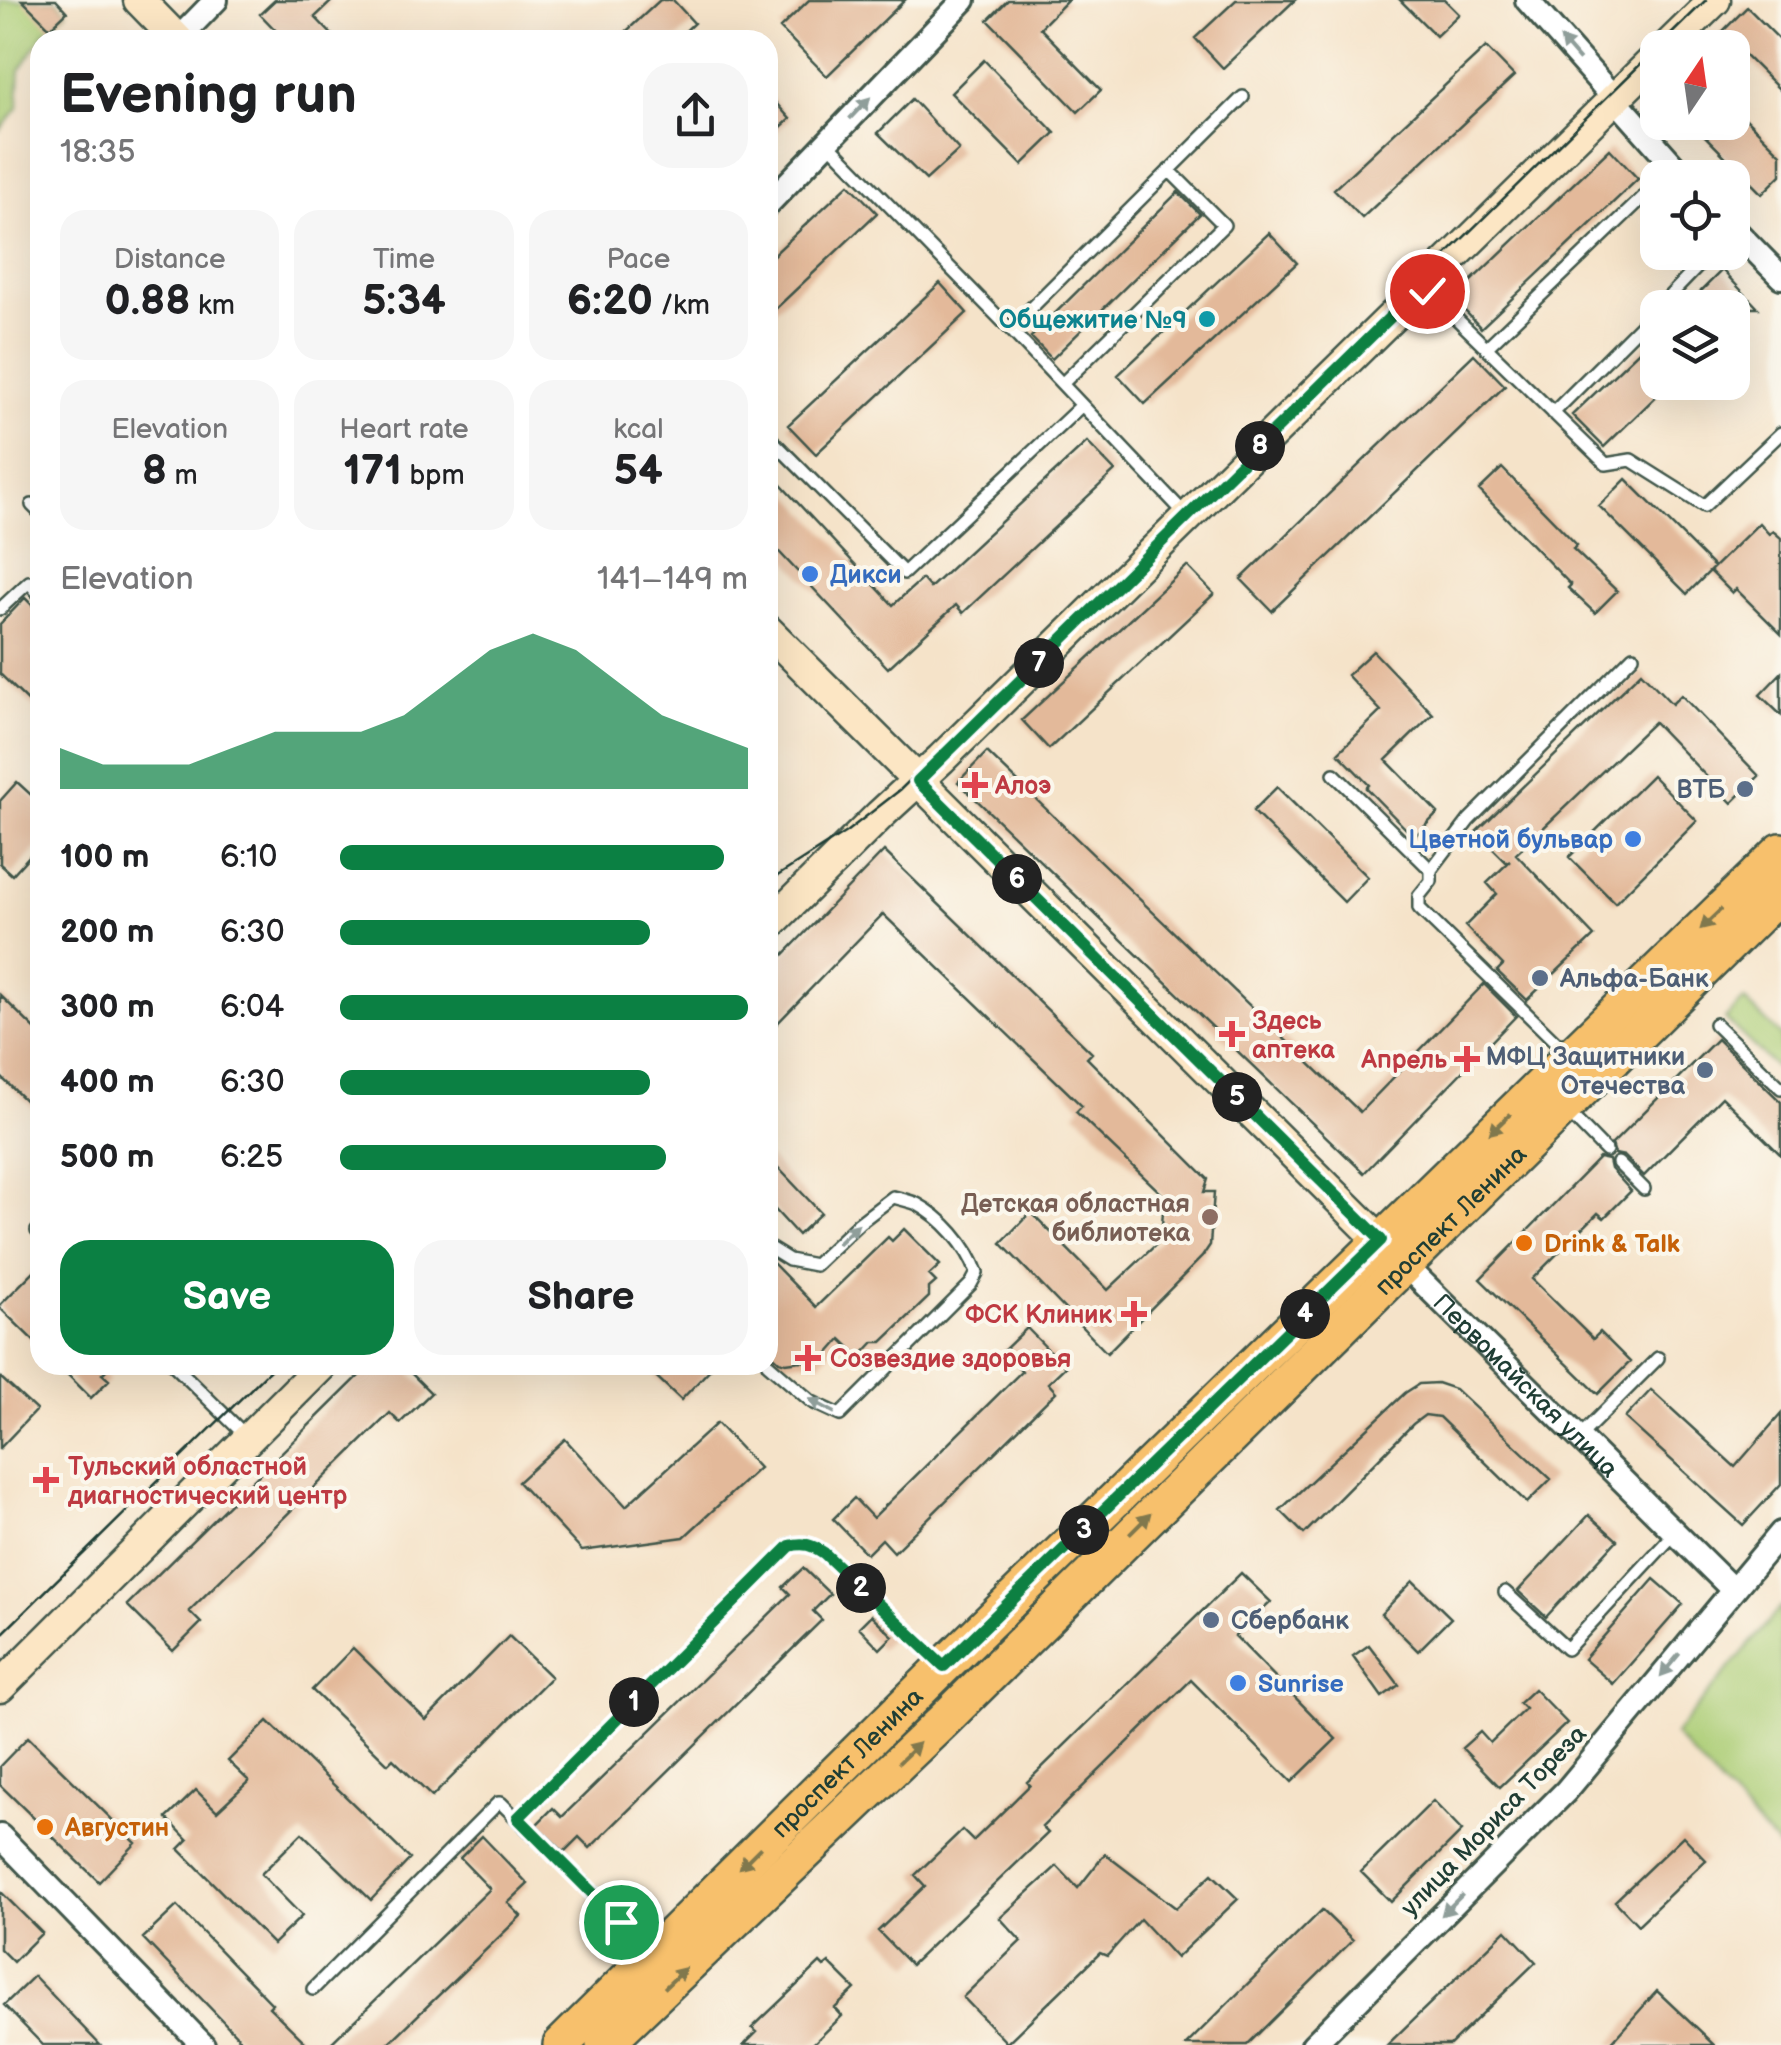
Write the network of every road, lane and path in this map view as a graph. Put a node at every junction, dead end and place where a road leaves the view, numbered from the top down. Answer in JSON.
{"nodes":[{"id":1,"x":139,"y":0,"type":"edge"},
{"id":2,"x":216,"y":0,"type":"edge"},
{"id":3,"x":964,"y":0,"type":"edge"},
{"id":4,"x":1527,"y":0,"type":"edge"},
{"id":5,"x":1714,"y":0,"type":"edge"},
{"id":6,"x":168,"y":30,"type":"edge"},
{"id":7,"x":188,"y":30,"type":"edge"},
{"id":8,"x":1684,"y":30,"type":"edge"},
{"id":9,"x":1640,"y":74,"type":"edge"},
{"id":10,"x":1243,"y":96,"type":"dead end"},
{"id":11,"x":1614,"y":99,"type":"junction"},
{"id":12,"x":828,"y":142,"type":"junction"},
{"id":13,"x":1658,"y":160,"type":"edge"},
{"id":14,"x":1169,"y":170,"type":"junction"},
{"id":15,"x":778,"y":194,"type":"edge"},
{"id":16,"x":1640,"y":204,"type":"edge"},
{"id":17,"x":1750,"y":241,"type":"edge"},
{"id":18,"x":1695,"y":270,"type":"edge"},
{"id":19,"x":1781,"y":277,"type":"edge"},
{"id":20,"x":1422,"y":286,"type":"junction"},
{"id":21,"x":1675,"y":290,"type":"edge"},
{"id":22,"x":1640,"y":326,"type":"edge"},
{"id":23,"x":1010,"y":329,"type":"junction"},
{"id":24,"x":1486,"y":348,"type":"junction"},
{"id":25,"x":1062,"y":384,"type":"junction"},
{"id":26,"x":1082,"y":405,"type":"junction"},
{"id":27,"x":1553,"y":413,"type":"junction"},
{"id":28,"x":1781,"y":433,"type":"edge"},
{"id":29,"x":778,"y":446,"type":"edge"},
{"id":30,"x":1188,"y":517,"type":"junction"},
{"id":31,"x":30,"y":583,"type":"edge"},
{"id":32,"x":0,"y":610,"type":"edge"},
{"id":33,"x":778,"y":641,"type":"edge"},
{"id":34,"x":1632,"y":656,"type":"dead end"},
{"id":35,"x":1334,"y":774,"type":"dead end"},
{"id":36,"x":918,"y":781,"type":"junction"},
{"id":37,"x":1781,"y":851,"type":"edge"},
{"id":38,"x":1431,"y":870,"type":"junction"},
{"id":39,"x":1781,"y":892,"type":"edge"},
{"id":40,"x":778,"y":916,"type":"edge"},
{"id":41,"x":1715,"y":1024,"type":"dead end"},
{"id":42,"x":1570,"y":1056,"type":"junction"},
{"id":43,"x":1781,"y":1088,"type":"edge"},
{"id":44,"x":1563,"y":1107,"type":"junction"},
{"id":45,"x":1606,"y":1151,"type":"dead end"},
{"id":46,"x":1618,"y":1163,"type":"dead end"},
{"id":47,"x":1644,"y":1189,"type":"dead end"},
{"id":48,"x":1393,"y":1252,"type":"junction"},
{"id":49,"x":778,"y":1253,"type":"edge"},
{"id":50,"x":1658,"y":1358,"type":"dead end"},
{"id":51,"x":778,"y":1373,"type":"edge"},
{"id":52,"x":184,"y":1375,"type":"edge"},
{"id":53,"x":312,"y":1375,"type":"edge"},
{"id":54,"x":1579,"y":1437,"type":"junction"},
{"id":55,"x":248,"y":1438,"type":"junction"},
{"id":56,"x":1676,"y":1533,"type":"junction"},
{"id":57,"x":1781,"y":1533,"type":"edge"},
{"id":58,"x":1732,"y":1590,"type":"junction"},
{"id":59,"x":1505,"y":1592,"type":"dead end"},
{"id":60,"x":944,"y":1666,"type":"junction"},
{"id":61,"x":0,"y":1686,"type":"edge"},
{"id":62,"x":518,"y":1818,"type":"junction"},
{"id":63,"x":0,"y":1836,"type":"edge"},
{"id":64,"x":654,"y":1953,"type":"junction"},
{"id":65,"x":313,"y":1989,"type":"dead end"},
{"id":66,"x":203,"y":2045,"type":"edge"},
{"id":67,"x":561,"y":2045,"type":"edge"},
{"id":68,"x":604,"y":2045,"type":"edge"},
{"id":69,"x":1313,"y":2045,"type":"edge"}],
"edges":[{"from":1,"to":6,"type":"street"},
{"from":2,"to":7,"type":"street"},
{"from":12,"to":3,"type":"street","one_way":true},
{"from":11,"to":4,"type":"street","one_way":true},
{"from":5,"to":8,"type":"street"},
{"from":9,"to":11,"type":"street"},
{"from":10,"to":14,"type":"lane"},
{"from":11,"to":13,"type":"street"},
{"from":11,"to":20,"type":"street"},
{"from":12,"to":15,"type":"street"},
{"from":12,"to":23,"type":"lane"},
{"from":14,"to":23,"type":"lane"},
{"from":14,"to":25,"type":"lane"},
{"from":16,"to":24,"type":"lane"},
{"from":17,"to":19,"type":"street"},
{"from":18,"to":21,"type":"lane"},
{"from":20,"to":24,"type":"lane"},
{"from":20,"to":30,"type":"street"},
{"from":22,"to":27,"type":"lane"},
{"from":23,"to":25,"type":"lane"},
{"from":24,"to":27,"type":"lane"},
{"from":25,"to":26,"type":"lane"},
{"from":26,"to":29,"type":"lane"},
{"from":26,"to":30,"type":"lane"},
{"from":27,"to":28,"type":"lane"},
{"from":30,"to":36,"type":"street"},
{"from":31,"to":32,"type":"lane"},
{"from":33,"to":36,"type":"street","name":"Первомайская улица"},
{"from":34,"to":38,"type":"lane"},
{"from":35,"to":38,"type":"lane"},
{"from":36,"to":40,"type":"street"},
{"from":36,"to":48,"type":"street","name":"Первомайская улица"},
{"from":37,"to":42,"type":"main road","name":"проспект Ленина","one_way":true},
{"from":38,"to":42,"type":"lane"},
{"from":39,"to":44,"type":"main road","name":"проспект Ленина"},
{"from":41,"to":43,"type":"lane"},
{"from":42,"to":48,"type":"main road","name":"проспект Ленина","one_way":true},
{"from":44,"to":45,"type":"lane"},
{"from":44,"to":48,"type":"main road","name":"проспект Ленина"},
{"from":46,"to":47,"type":"lane"},
{"from":48,"to":54,"type":"street","name":"Первомайская улица"},
{"from":48,"to":60,"type":"main road","name":"проспект Ленина"},
{"from":68,"to":48,"type":"main road","name":"проспект Ленина","one_way":true},
{"from":49,"to":51,"type":"lane","one_way":true},
{"from":50,"to":54,"type":"lane"},
{"from":52,"to":55,"type":"lane"},
{"from":53,"to":55,"type":"street"},
{"from":54,"to":56,"type":"street","name":"Первомайская улица"},
{"from":55,"to":61,"type":"street"},
{"from":56,"to":58,"type":"street","name":"Первомайская улица"},
{"from":56,"to":59,"type":"lane"},
{"from":57,"to":58,"type":"street","name":"улица Мориса Тореза"},
{"from":58,"to":69,"type":"street","name":"улица Мориса Тореза","one_way":true},
{"from":60,"to":62,"type":"lane"},
{"from":60,"to":64,"type":"main road","name":"проспект Ленина","one_way":true},
{"from":62,"to":64,"type":"lane"},
{"from":62,"to":65,"type":"lane"},
{"from":63,"to":66,"type":"street"},
{"from":64,"to":67,"type":"main road","name":"проспект Ленина"}]}
